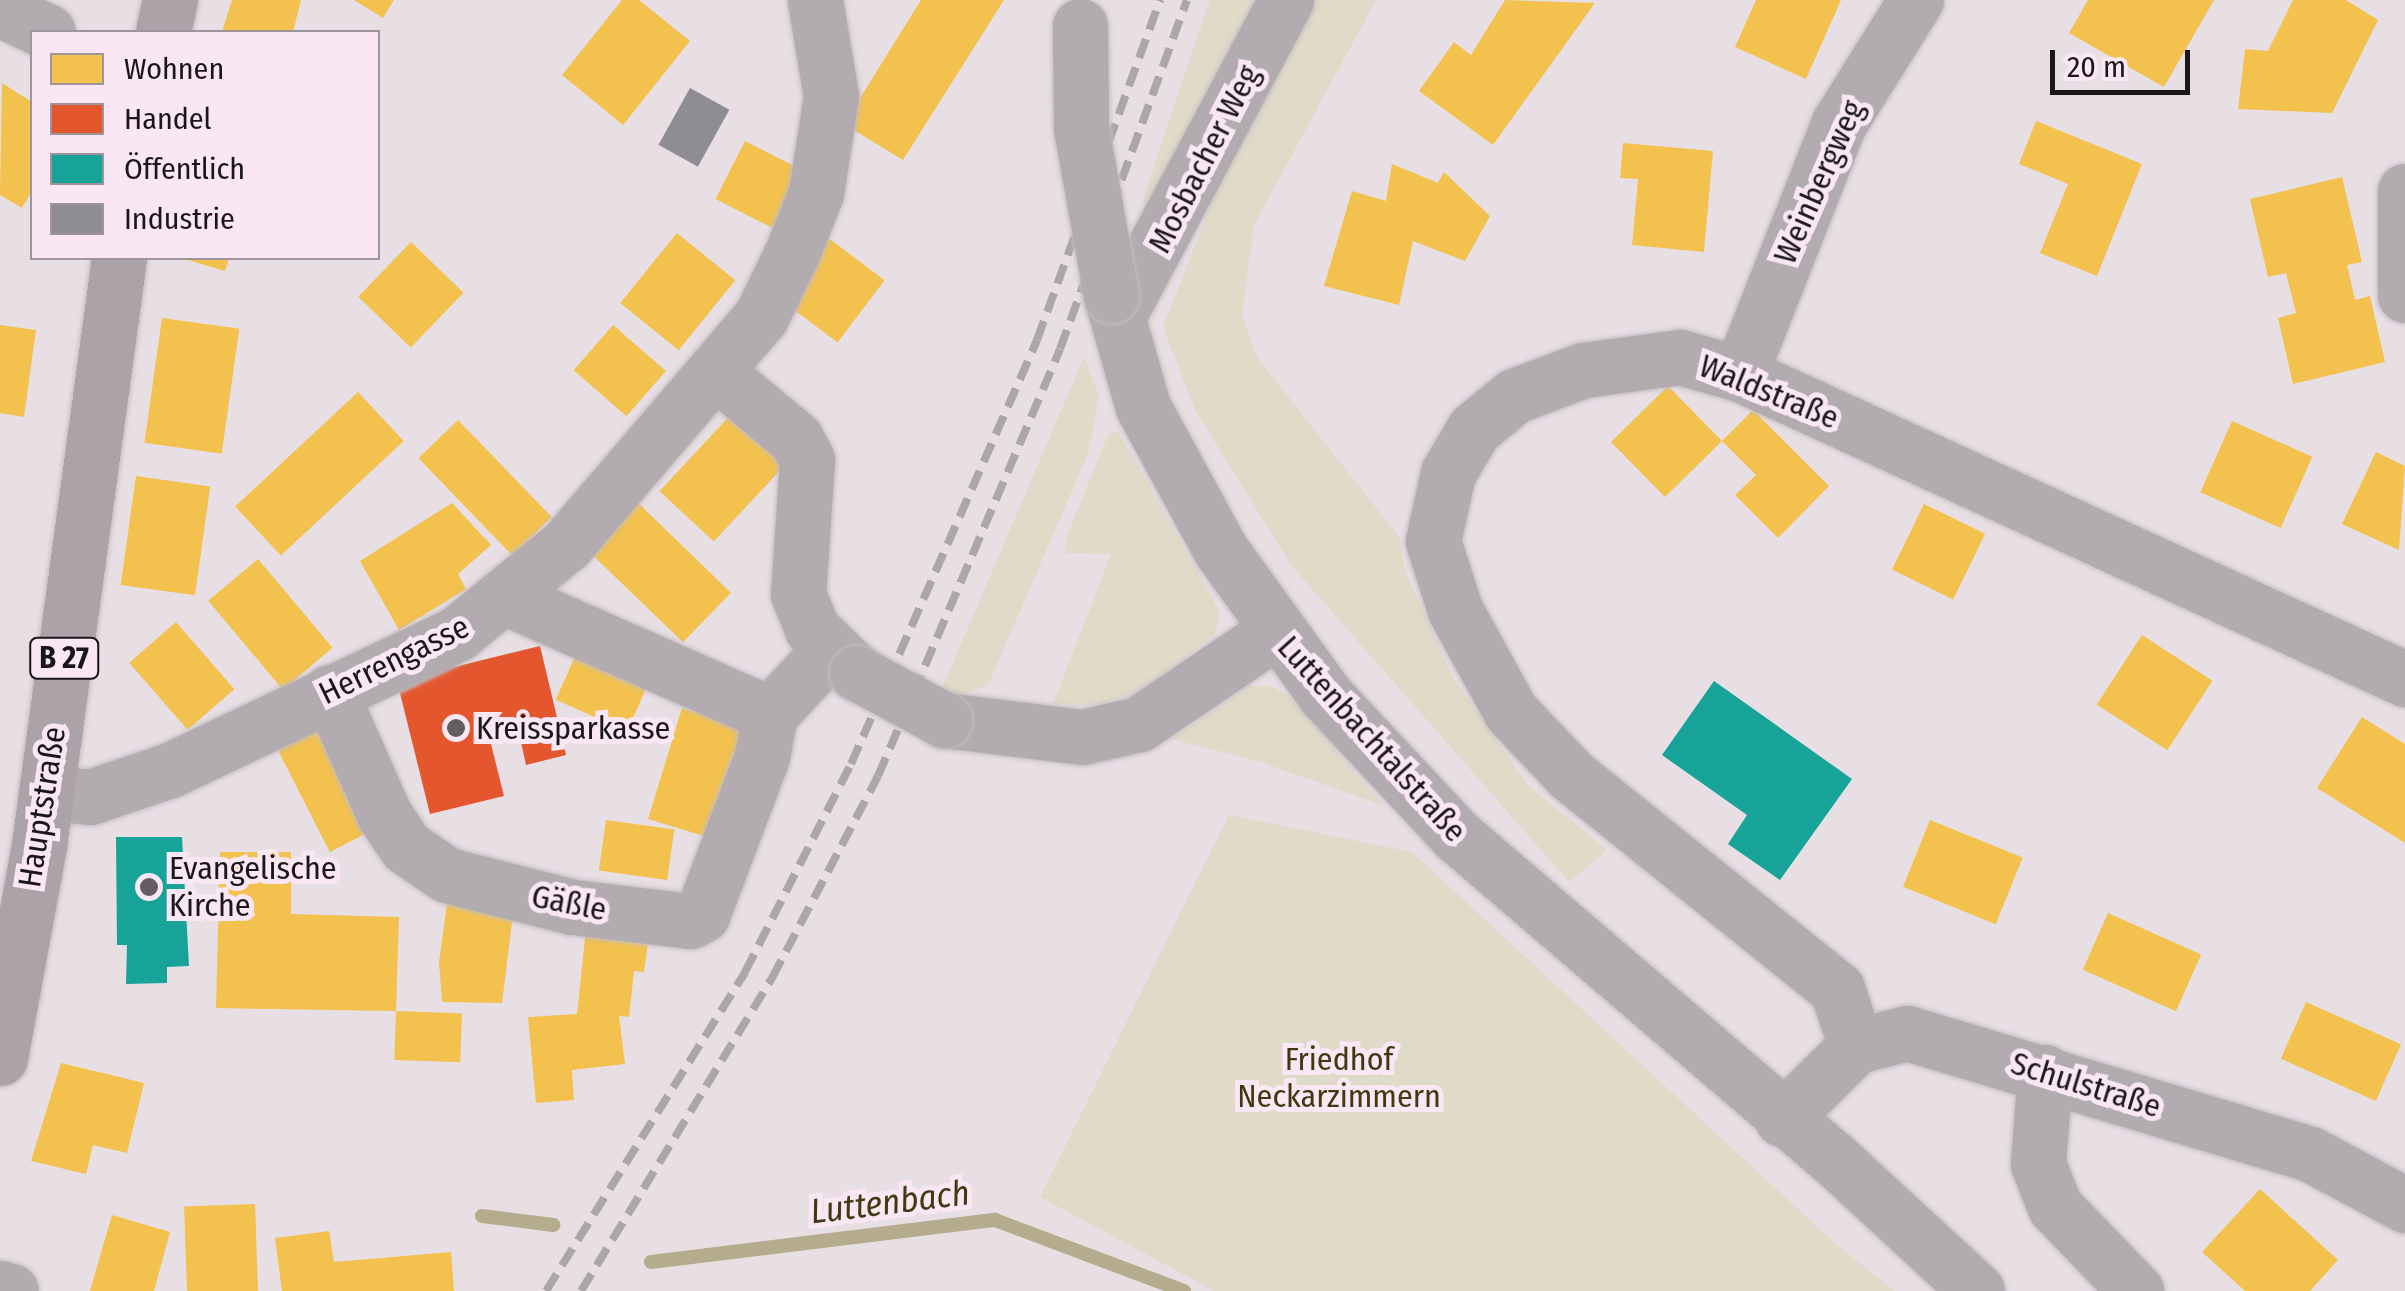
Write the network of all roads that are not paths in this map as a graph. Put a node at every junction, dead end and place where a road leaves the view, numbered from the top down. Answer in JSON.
{"nodes":[{"id":1,"x":170,"y":0,"type":"edge"},
{"id":2,"x":815,"y":0,"type":"edge"},
{"id":3,"x":1286,"y":0,"type":"edge"},
{"id":4,"x":1916,"y":0,"type":"edge"},
{"id":5,"x":0,"y":9,"type":"edge"},
{"id":6,"x":1082,"y":13,"type":"edge"},
{"id":7,"x":44,"y":30,"type":"edge"},
{"id":8,"x":163,"y":30,"type":"edge"},
{"id":9,"x":2405,"y":191,"type":"edge"},
{"id":10,"x":119,"y":260,"type":"edge"},
{"id":11,"x":2405,"y":296,"type":"edge"},
{"id":12,"x":1114,"y":306,"type":"junction"},
{"id":13,"x":716,"y":372,"type":"junction"},
{"id":14,"x":1740,"y":374,"type":"junction"},
{"id":15,"x":507,"y":598,"type":"junction"},
{"id":16,"x":1275,"y":632,"type":"junction"},
{"id":17,"x":843,"y":662,"type":"junction"},
{"id":18,"x":2405,"y":679,"type":"edge"},
{"id":19,"x":330,"y":692,"type":"junction"},
{"id":20,"x":770,"y":714,"type":"junction"},
{"id":21,"x":47,"y":793,"type":"junction"},
{"id":22,"x":12,"y":914,"type":"edge"},
{"id":23,"x":1856,"y":1046,"type":"junction"},
{"id":24,"x":0,"y":1058,"type":"edge"},
{"id":25,"x":2045,"y":1072,"type":"junction"},
{"id":26,"x":1782,"y":1119,"type":"junction"},
{"id":27,"x":2405,"y":1205,"type":"edge"},
{"id":28,"x":0,"y":1288,"type":"edge"},
{"id":29,"x":10,"y":1291,"type":"edge"},
{"id":30,"x":1977,"y":1291,"type":"edge"},
{"id":31,"x":2136,"y":1291,"type":"edge"}],
"edges":[{"from":1,"to":8,"type":"main road"},
{"from":2,"to":13,"type":"street","name":"Herrengasse"},
{"from":3,"to":12,"type":"street","name":"Mosbacher Weg"},
{"from":4,"to":14,"type":"street","name":"Weinbergweg"},
{"from":5,"to":7,"type":"street"},
{"from":6,"to":12,"type":"street","name":"Luttenbachtalstraße","bridge":true},
{"from":9,"to":11,"type":"street"},
{"from":10,"to":21,"type":"main road","name":"Hauptstraße","number":"B 27"},
{"from":12,"to":16,"type":"street","name":"Luttenbachtalstraße"},
{"from":13,"to":15,"type":"street","name":"Herrengasse"},
{"from":13,"to":17,"type":"street"},
{"from":14,"to":18,"type":"street","name":"Waldstraße"},
{"from":14,"to":23,"type":"street","name":"Waldstraße"},
{"from":15,"to":19,"type":"street","name":"Herrengasse"},
{"from":15,"to":20,"type":"street"},
{"from":16,"to":17,"type":"street","bridge":true},
{"from":16,"to":26,"type":"street","name":"Luttenbachtalstraße"},
{"from":17,"to":20,"type":"street"},
{"from":19,"to":20,"type":"street","name":"Gäßle"},
{"from":19,"to":21,"type":"street","name":"Herrengasse"},
{"from":21,"to":22,"type":"main road","name":"Hauptstraße","number":"B 27"},
{"from":22,"to":24,"type":"main road","name":"Hauptstraße","number":"B 27"},
{"from":23,"to":25,"type":"street","name":"Schulstraße"},
{"from":23,"to":26,"type":"street"},
{"from":25,"to":27,"type":"street","name":"Schulstraße"},
{"from":25,"to":31,"type":"street"},
{"from":26,"to":30,"type":"street","name":"Luttenbachtalstraße"},
{"from":28,"to":29,"type":"street"}]}
